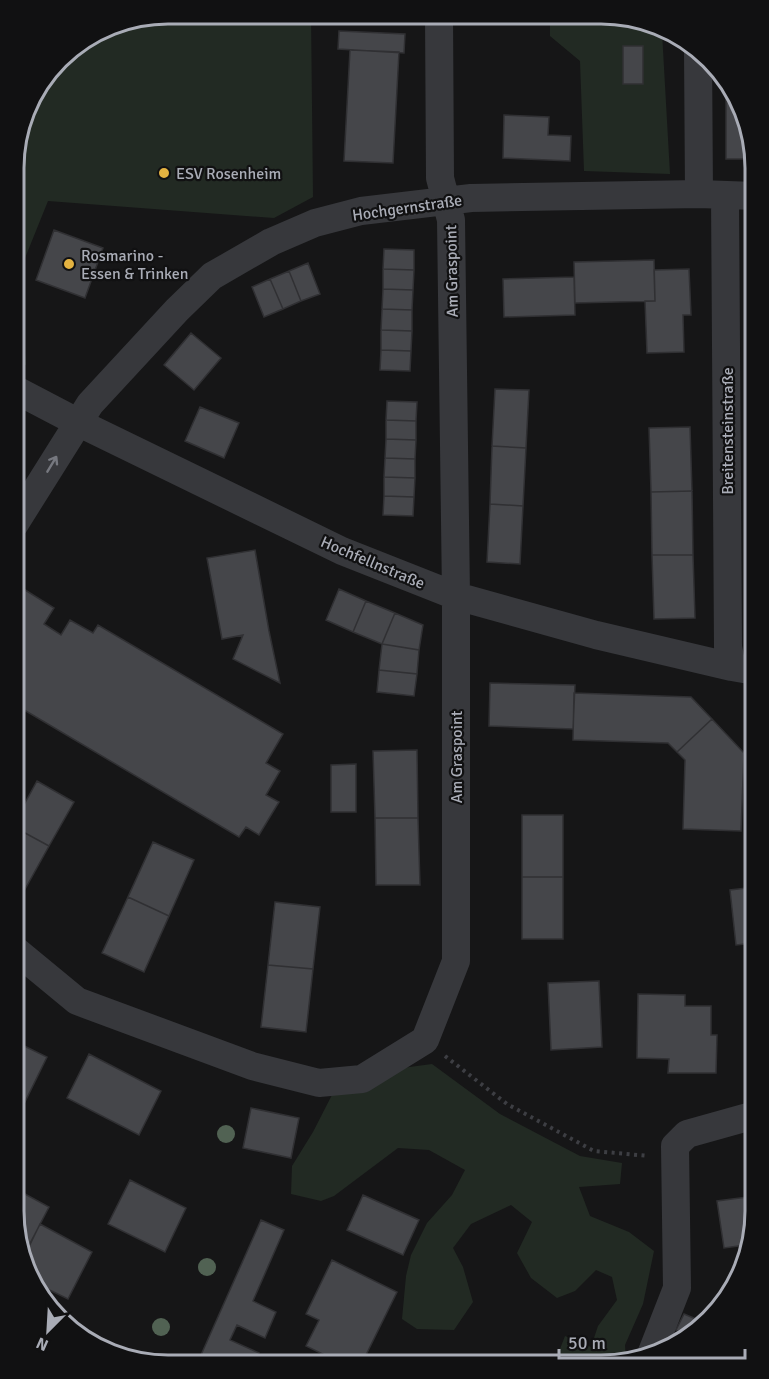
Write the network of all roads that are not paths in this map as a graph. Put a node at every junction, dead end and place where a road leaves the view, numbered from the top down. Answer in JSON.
{"nodes":[{"id":1,"x":439,"y":24,"type":"edge"},
{"id":2,"x":700,"y":64,"type":"edge"},
{"id":3,"x":712,"y":195,"type":"junction"},
{"id":4,"x":745,"y":196,"type":"edge"},
{"id":5,"x":446,"y":200,"type":"junction"},
{"id":6,"x":24,"y":394,"type":"edge"},
{"id":7,"x":77,"y":422,"type":"junction"},
{"id":8,"x":24,"y":509,"type":"edge"},
{"id":9,"x":456,"y":596,"type":"junction"},
{"id":10,"x":744,"y":669,"type":"edge"},
{"id":11,"x":24,"y":957,"type":"edge"},
{"id":12,"x":745,"y":1118,"type":"edge"},
{"id":13,"x":655,"y":1344,"type":"edge"}],
"edges":[{"from":1,"to":5,"type":"street","name":"Am Graspoint"},
{"from":2,"to":3,"type":"street","name":"Breitensteinstraße"},
{"from":3,"to":4,"type":"street","name":"Hochgernstraße"},
{"from":3,"to":5,"type":"street","name":"Hochgernstraße"},
{"from":3,"to":10,"type":"street","name":"Breitensteinstraße"},
{"from":5,"to":7,"type":"street","name":"Hochgernstraße"},
{"from":5,"to":9,"type":"street","name":"Am Graspoint"},
{"from":6,"to":7,"type":"street","name":"Hochfellnstraße"},
{"from":8,"to":7,"type":"street","name":"Hochgernstraße","one_way":true},
{"from":7,"to":9,"type":"street","name":"Hochfellnstraße"},
{"from":9,"to":10,"type":"street","name":"Hochfellnstraße"},
{"from":9,"to":11,"type":"street","name":"Am Graspoint"},
{"from":12,"to":13,"type":"street"}]}
